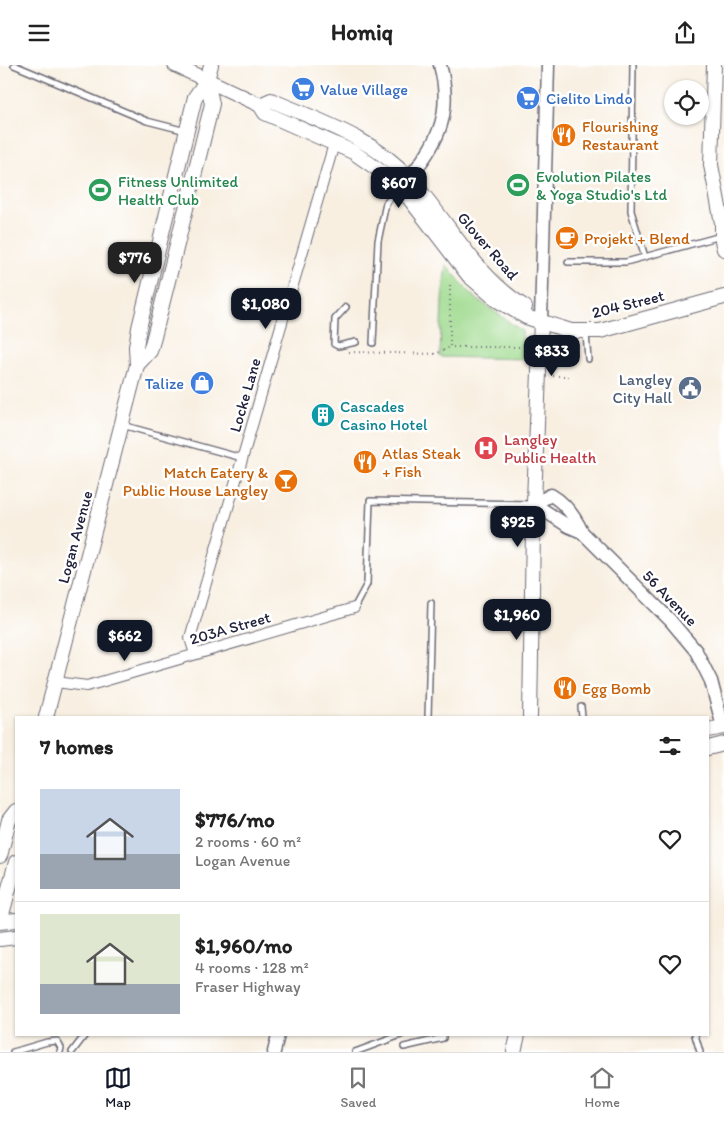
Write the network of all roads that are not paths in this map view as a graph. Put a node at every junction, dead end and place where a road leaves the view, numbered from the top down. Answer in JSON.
{"nodes":[{"id":1,"x":14,"y":65,"type":"edge"},
{"id":2,"x":175,"y":65,"type":"edge"},
{"id":3,"x":211,"y":65,"type":"edge"},
{"id":4,"x":440,"y":65,"type":"edge"},
{"id":5,"x":548,"y":65,"type":"edge"},
{"id":6,"x":633,"y":65,"type":"edge"},
{"id":7,"x":714,"y":65,"type":"edge"},
{"id":8,"x":207,"y":80,"type":"junction"},
{"id":9,"x":260,"y":105,"type":"junction"},
{"id":10,"x":187,"y":131,"type":"junction"},
{"id":11,"x":334,"y":144,"type":"junction"},
{"id":12,"x":409,"y":177,"type":"junction"},
{"id":13,"x":400,"y":188,"type":"junction"},
{"id":14,"x":723,"y":233,"type":"edge"},
{"id":15,"x":645,"y":257,"type":"junction"},
{"id":16,"x":568,"y":262,"type":"dead end"},
{"id":17,"x":724,"y":297,"type":"edge"},
{"id":18,"x":346,"y":307,"type":"dead end"},
{"id":19,"x":541,"y":321,"type":"junction"},
{"id":20,"x":586,"y":332,"type":"junction"},
{"id":21,"x":356,"y":342,"type":"dead end"},
{"id":22,"x":373,"y":343,"type":"dead end"},
{"id":23,"x":588,"y":359,"type":"dead end"},
{"id":24,"x":137,"y":365,"type":"junction"},
{"id":25,"x":122,"y":425,"type":"junction"},
{"id":26,"x":242,"y":458,"type":"junction"},
{"id":27,"x":534,"y":503,"type":"junction"},
{"id":28,"x":431,"y":603,"type":"dead end"},
{"id":29,"x":354,"y":607,"type":"joint"},
{"id":30,"x":195,"y":654,"type":"junction"},
{"id":31,"x":56,"y":682,"type":"junction"},
{"id":32,"x":581,"y":707,"type":"dead end"},
{"id":33,"x":46,"y":716,"type":"edge"},
{"id":34,"x":428,"y":716,"type":"edge"},
{"id":35,"x":530,"y":716,"type":"edge"},
{"id":36,"x":582,"y":716,"type":"edge"},
{"id":37,"x":724,"y":727,"type":"edge"},
{"id":38,"x":709,"y":730,"type":"edge"},
{"id":39,"x":724,"y":744,"type":"edge"},
{"id":40,"x":709,"y":748,"type":"edge"},
{"id":41,"x":15,"y":812,"type":"edge"},
{"id":42,"x":0,"y":856,"type":"edge"},
{"id":43,"x":15,"y":871,"type":"edge"},
{"id":44,"x":12,"y":898,"type":"edge"},
{"id":45,"x":15,"y":919,"type":"edge"},
{"id":46,"x":0,"y":922,"type":"edge"},
{"id":47,"x":15,"y":937,"type":"edge"},
{"id":48,"x":0,"y":939,"type":"edge"},
{"id":49,"x":84,"y":1036,"type":"edge"},
{"id":50,"x":278,"y":1036,"type":"edge"},
{"id":51,"x":399,"y":1036,"type":"edge"},
{"id":52,"x":443,"y":1036,"type":"edge"},
{"id":53,"x":518,"y":1036,"type":"edge"},
{"id":54,"x":695,"y":1036,"type":"edge"},
{"id":55,"x":404,"y":1047,"type":"dead end"},
{"id":56,"x":13,"y":1052,"type":"edge"},
{"id":57,"x":60,"y":1052,"type":"edge"},
{"id":58,"x":72,"y":1052,"type":"edge"},
{"id":59,"x":274,"y":1052,"type":"edge"},
{"id":60,"x":354,"y":1052,"type":"edge"},
{"id":61,"x":514,"y":1052,"type":"edge"},
{"id":62,"x":700,"y":1052,"type":"edge"}],
"edges":[{"from":1,"to":10,"type":"lane"},
{"from":2,"to":8,"type":"main road","name":"Glover Road"},
{"from":3,"to":8,"type":"main road","name":"Logan Avenue"},
{"from":4,"to":12,"type":"street"},
{"from":5,"to":19,"type":"street"},
{"from":6,"to":15,"type":"lane"},
{"from":7,"to":14,"type":"main road"},
{"from":8,"to":9,"type":"main road","name":"Glover Road"},
{"from":8,"to":10,"type":"main road","name":"Logan Avenue"},
{"from":8,"to":24,"type":"main road","name":"Logan Avenue"},
{"from":9,"to":11,"type":"main road","name":"Glover Road"},
{"from":9,"to":12,"type":"main road","name":"Glover Road"},
{"from":10,"to":24,"type":"main road","name":"Logan Avenue"},
{"from":11,"to":13,"type":"main road","name":"Glover Road"},
{"from":11,"to":26,"type":"street","name":"Locke Lane"},
{"from":12,"to":13,"type":"street"},
{"from":12,"to":19,"type":"main road","name":"Glover Road"},
{"from":13,"to":19,"type":"main road","name":"Glover Road"},
{"from":13,"to":22,"type":"lane"},
{"from":14,"to":15,"type":"lane"},
{"from":15,"to":16,"type":"lane"},
{"from":17,"to":20,"type":"main road","name":"204 Street"},
{"from":18,"to":21,"type":"lane"},
{"from":19,"to":20,"type":"main road","name":"204 Street"},
{"from":19,"to":27,"type":"main road"},
{"from":20,"to":23,"type":"lane"},
{"from":24,"to":25,"type":"main road","name":"Logan Avenue"},
{"from":25,"to":26,"type":"lane"},
{"from":25,"to":31,"type":"main road","name":"Logan Avenue"},
{"from":26,"to":30,"type":"street","name":"Locke Lane"},
{"from":27,"to":29,"type":"lane"},
{"from":27,"to":35,"type":"main road"},
{"from":27,"to":37,"type":"street","name":"56 Avenue"},
{"from":28,"to":34,"type":"lane"},
{"from":29,"to":30,"type":"street","name":"203A Street"},
{"from":30,"to":31,"type":"street","name":"203A Street"},
{"from":31,"to":33,"type":"main road","name":"Logan Avenue"},
{"from":32,"to":36,"type":"lane"},
{"from":37,"to":38,"type":"main road"},
{"from":39,"to":40,"type":"main road"},
{"from":41,"to":42,"type":"main road"},
{"from":43,"to":44,"type":"main road"},
{"from":44,"to":46,"type":"main road"},
{"from":45,"to":46,"type":"main road"},
{"from":47,"to":48,"type":"main road"},
{"from":49,"to":58,"type":"lane"},
{"from":50,"to":59,"type":"street"},
{"from":51,"to":60,"type":"lane"},
{"from":52,"to":55,"type":"lane"},
{"from":53,"to":61,"type":"main road"},
{"from":54,"to":62,"type":"lane"},
{"from":56,"to":57,"type":"lane"}]}
